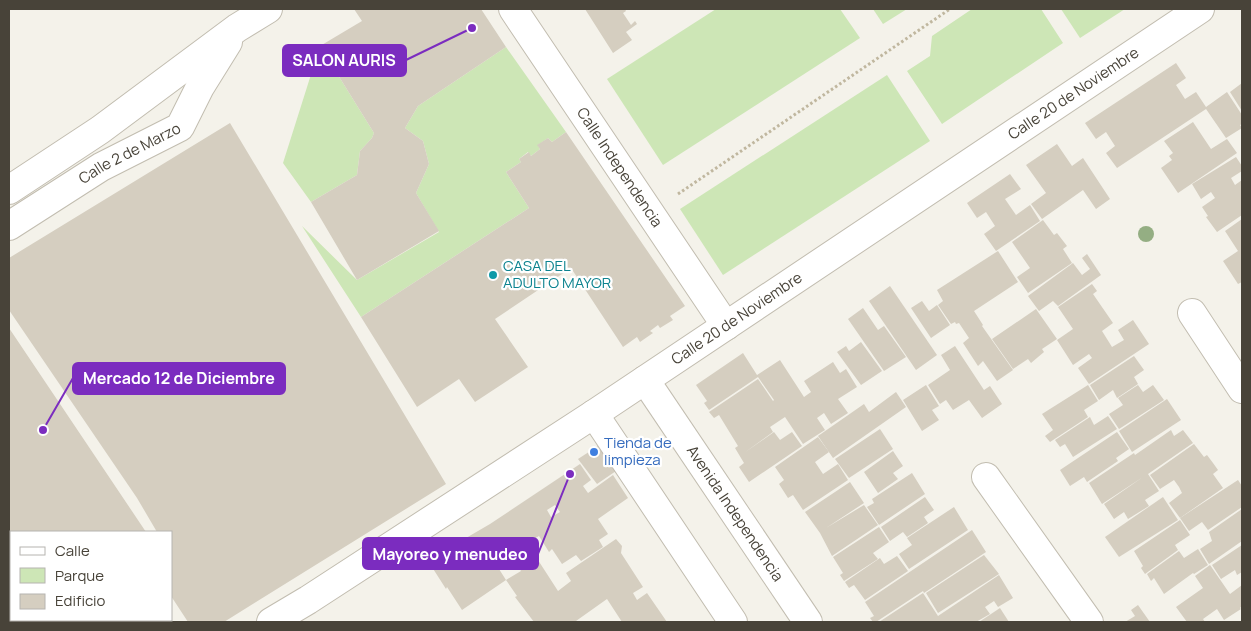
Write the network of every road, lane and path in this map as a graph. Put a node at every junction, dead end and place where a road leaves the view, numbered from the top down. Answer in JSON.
{"nodes":[{"id":1,"x":513,"y":9,"type":"edge"},
{"id":2,"x":950,"y":9,"type":"edge"},
{"id":3,"x":1200,"y":9,"type":"edge"},
{"id":4,"x":254,"y":17,"type":"edge"},
{"id":5,"x":9,"y":190,"type":"edge"},
{"id":6,"x":650,"y":212,"type":"junction"},
{"id":7,"x":9,"y":226,"type":"edge"},
{"id":8,"x":1192,"y":313,"type":"dead end"},
{"id":9,"x":726,"y":326,"type":"junction"},
{"id":10,"x":645,"y":380,"type":"junction"},
{"id":11,"x":1242,"y":389,"type":"edge"},
{"id":12,"x":594,"y":414,"type":"junction"},
{"id":13,"x":986,"y":477,"type":"dead end"},
{"id":14,"x":271,"y":622,"type":"edge"},
{"id":15,"x":733,"y":622,"type":"edge"},
{"id":16,"x":808,"y":622,"type":"edge"},
{"id":17,"x":1089,"y":622,"type":"edge"}],
"edges":[{"from":1,"to":6,"type":"street","name":"Calle Independencia"},
{"from":2,"to":6,"type":"path"},
{"from":3,"to":9,"type":"street","name":"Calle 20 de Noviembre"},
{"from":4,"to":5,"type":"street"},
{"from":4,"to":7,"type":"street","name":"Calle 2 de Marzo"},
{"from":6,"to":9,"type":"street","name":"Calle Independencia"},
{"from":8,"to":11,"type":"street"},
{"from":9,"to":10,"type":"street","name":"Calle 20 de Noviembre"},
{"from":10,"to":12,"type":"street","name":"Calle 20 de Noviembre"},
{"from":10,"to":16,"type":"street","name":"Avenida Independencia"},
{"from":12,"to":14,"type":"street","name":"Calle 20 de Noviembre"},
{"from":12,"to":15,"type":"street"},
{"from":13,"to":17,"type":"street"}]}
